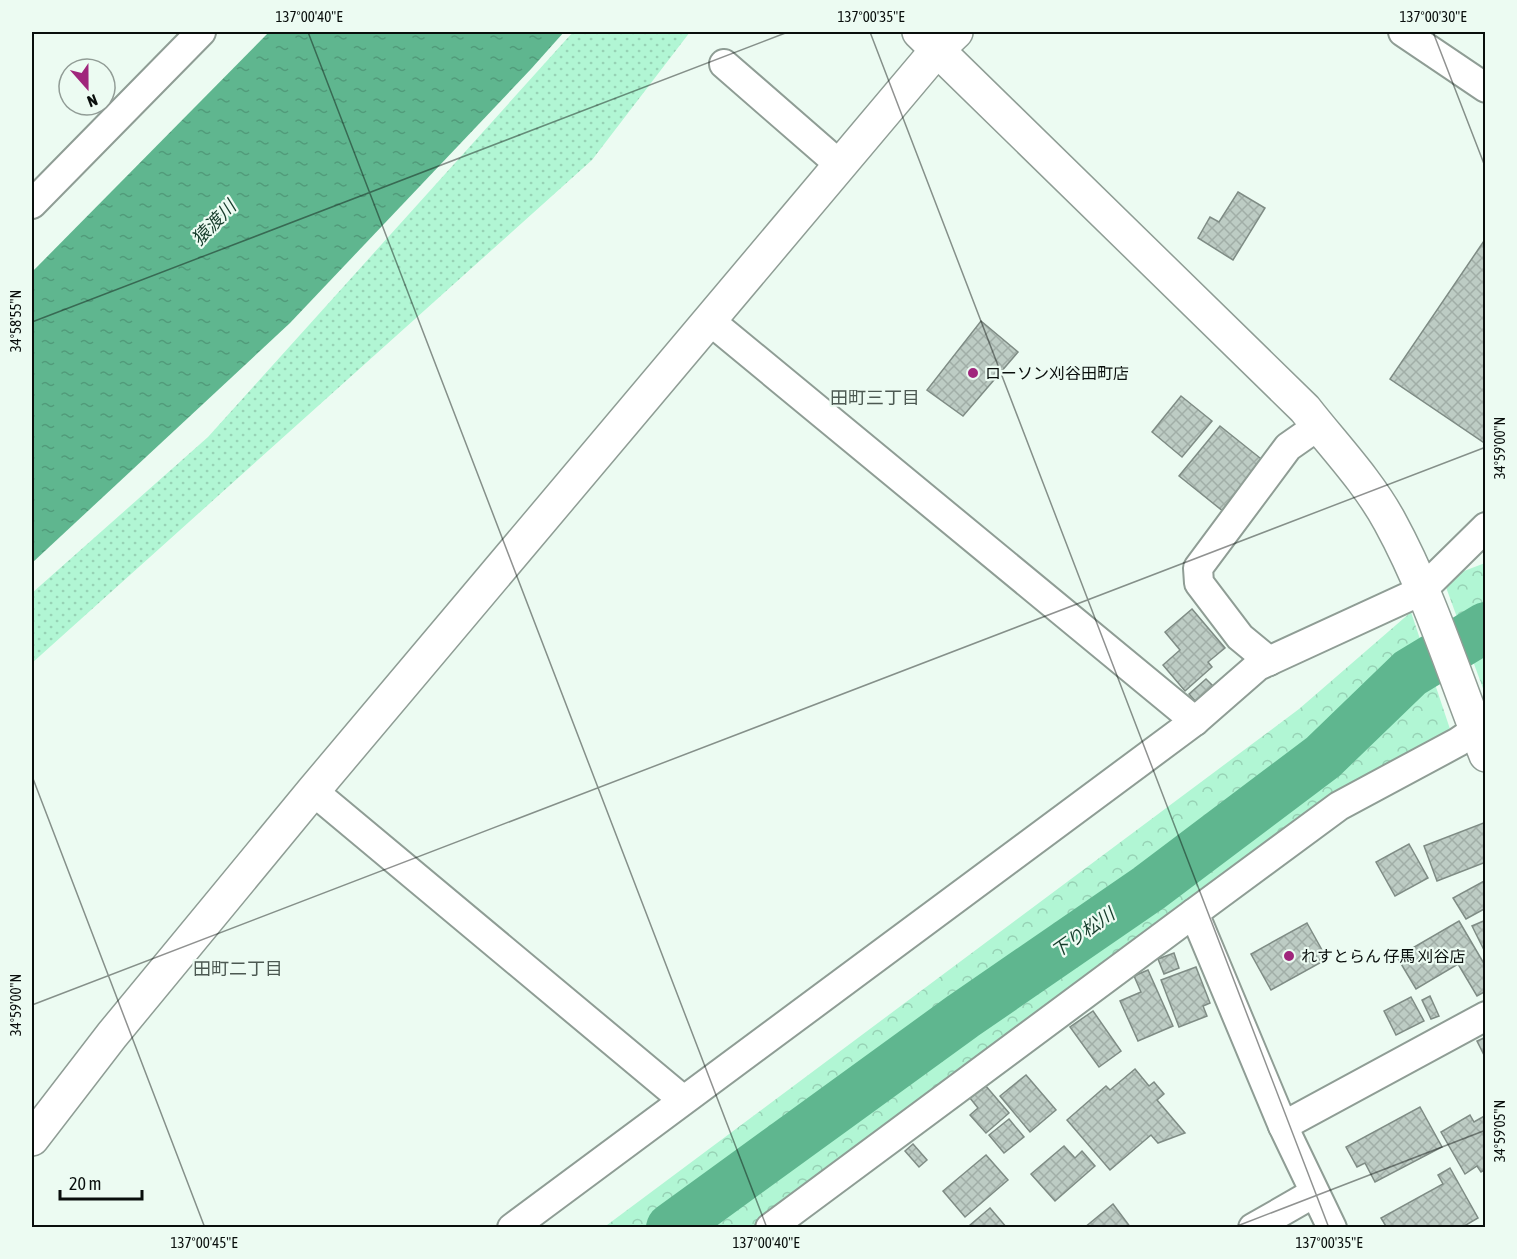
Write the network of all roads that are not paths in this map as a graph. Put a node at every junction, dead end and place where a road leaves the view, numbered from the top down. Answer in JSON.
{"nodes":[{"id":1,"x":201,"y":32,"type":"edge"},
{"id":2,"x":1403,"y":32,"type":"edge"},
{"id":3,"x":937,"y":38,"type":"edge"},
{"id":4,"x":724,"y":64,"type":"dead end"},
{"id":5,"x":1485,"y":88,"type":"edge"},
{"id":6,"x":840,"y":165,"type":"junction"},
{"id":7,"x":32,"y":204,"type":"edge"},
{"id":8,"x":709,"y":320,"type":"junction"},
{"id":9,"x":1318,"y":426,"type":"junction"},
{"id":10,"x":1485,"y":527,"type":"edge"},
{"id":11,"x":1423,"y":596,"type":"junction"},
{"id":12,"x":1269,"y":661,"type":"junction"},
{"id":13,"x":1195,"y":721,"type":"junction"},
{"id":14,"x":1482,"y":737,"type":"edge"},
{"id":15,"x":313,"y":791,"type":"junction"},
{"id":16,"x":1194,"y":913,"type":"junction"},
{"id":17,"x":1485,"y":1016,"type":"edge"},
{"id":18,"x":682,"y":1099,"type":"junction"},
{"id":19,"x":1283,"y":1126,"type":"junction"},
{"id":20,"x":32,"y":1139,"type":"edge"},
{"id":21,"x":1314,"y":1193,"type":"junction"},
{"id":22,"x":512,"y":1227,"type":"edge"},
{"id":23,"x":770,"y":1227,"type":"edge"},
{"id":24,"x":1253,"y":1227,"type":"edge"},
{"id":25,"x":1332,"y":1227,"type":"edge"}],
"edges":[{"from":1,"to":7,"type":"street"},
{"from":2,"to":5,"type":"street"},
{"from":3,"to":6,"type":"street"},
{"from":3,"to":9,"type":"street"},
{"from":4,"to":6,"type":"street"},
{"from":6,"to":8,"type":"street"},
{"from":8,"to":13,"type":"street"},
{"from":8,"to":15,"type":"street"},
{"from":9,"to":11,"type":"street"},
{"from":9,"to":12,"type":"street"},
{"from":10,"to":11,"type":"street"},
{"from":11,"to":12,"type":"street"},
{"from":11,"to":14,"type":"street"},
{"from":12,"to":13,"type":"street"},
{"from":13,"to":18,"type":"street"},
{"from":14,"to":16,"type":"street"},
{"from":15,"to":18,"type":"street"},
{"from":15,"to":20,"type":"street"},
{"from":16,"to":19,"type":"street"},
{"from":16,"to":23,"type":"street"},
{"from":17,"to":19,"type":"street"},
{"from":18,"to":22,"type":"street"},
{"from":19,"to":21,"type":"street"},
{"from":21,"to":24,"type":"street"},
{"from":21,"to":25,"type":"street"}]}
